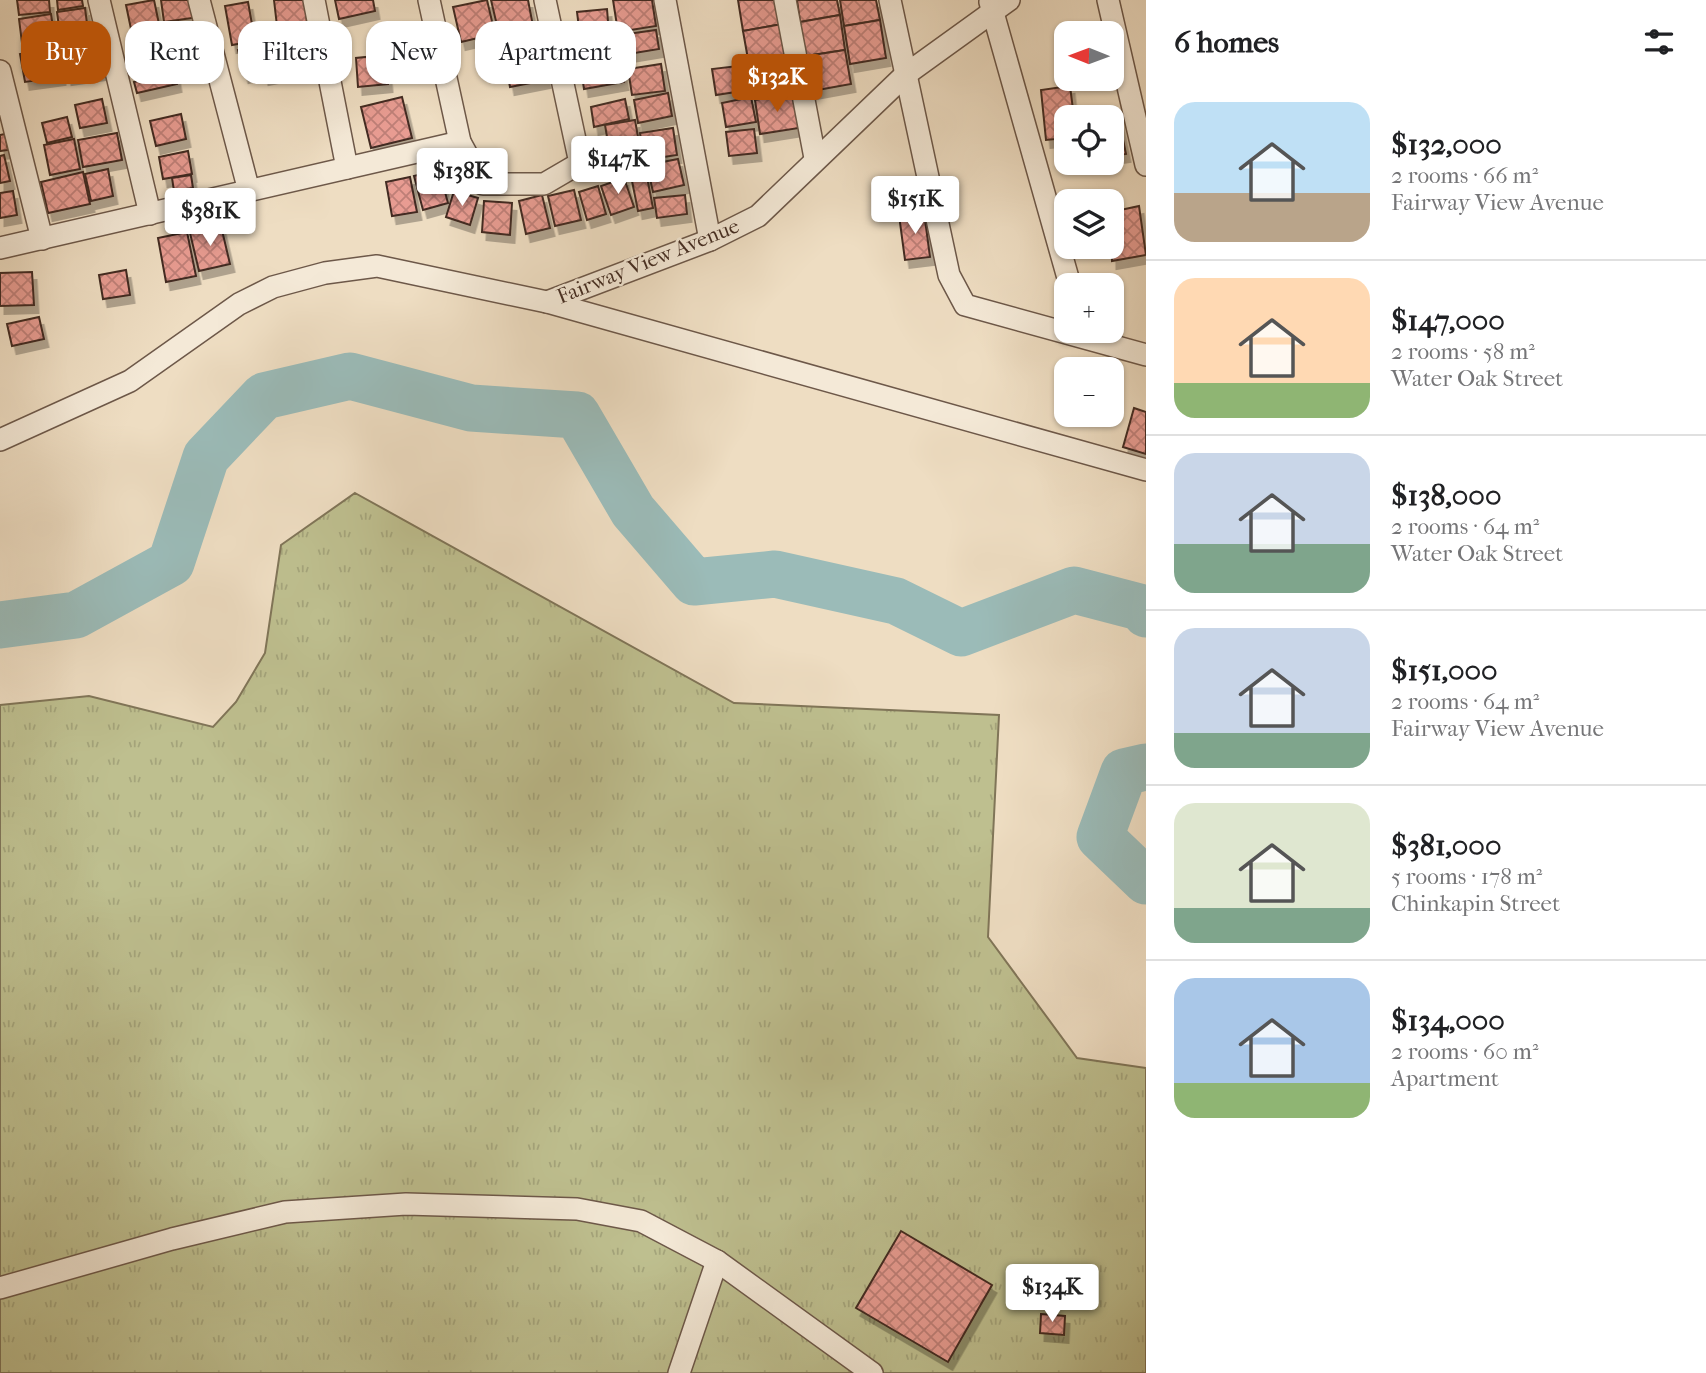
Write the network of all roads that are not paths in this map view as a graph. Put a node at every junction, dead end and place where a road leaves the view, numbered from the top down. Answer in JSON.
{"nodes":[{"id":1,"x":99,"y":0,"type":"edge"},
{"id":2,"x":199,"y":0,"type":"edge"},
{"id":3,"x":314,"y":0,"type":"edge"},
{"id":4,"x":429,"y":0,"type":"edge"},
{"id":5,"x":545,"y":0,"type":"edge"},
{"id":6,"x":665,"y":0,"type":"edge"},
{"id":7,"x":785,"y":0,"type":"edge"},
{"id":8,"x":890,"y":0,"type":"edge"},
{"id":9,"x":1009,"y":0,"type":"edge"},
{"id":10,"x":1108,"y":0,"type":"edge"},
{"id":11,"x":991,"y":6,"type":"edge"},
{"id":12,"x":0,"y":71,"type":"edge"},
{"id":13,"x":905,"y":75,"type":"junction"},
{"id":14,"x":460,"y":142,"type":"junction"},
{"id":15,"x":815,"y":158,"type":"junction"},
{"id":16,"x":1146,"y":165,"type":"edge"},
{"id":17,"x":347,"y":168,"type":"junction"},
{"id":18,"x":249,"y":191,"type":"junction"},
{"id":19,"x":150,"y":214,"type":"junction"},
{"id":20,"x":42,"y":239,"type":"junction"},
{"id":21,"x":710,"y":240,"type":"junction"},
{"id":22,"x":0,"y":248,"type":"edge"},
{"id":23,"x":1067,"y":273,"type":"edge"},
{"id":24,"x":547,"y":302,"type":"junction"},
{"id":25,"x":1054,"y":327,"type":"edge"},
{"id":26,"x":1109,"y":343,"type":"edge"},
{"id":27,"x":1146,"y":355,"type":"edge"},
{"id":28,"x":0,"y":440,"type":"edge"},
{"id":29,"x":1146,"y":470,"type":"edge"},
{"id":30,"x":717,"y":1261,"type":"junction"},
{"id":31,"x":0,"y":1288,"type":"edge"},
{"id":32,"x":679,"y":1373,"type":"edge"},
{"id":33,"x":872,"y":1373,"type":"edge"}],
"edges":[{"from":1,"to":19,"type":"street"},
{"from":2,"to":18,"type":"street"},
{"from":3,"to":17,"type":"street"},
{"from":4,"to":14,"type":"street"},
{"from":5,"to":14,"type":"street"},
{"from":6,"to":21,"type":"street"},
{"from":7,"to":15,"type":"street"},
{"from":8,"to":13,"type":"street"},
{"from":9,"to":11,"type":"street","name":"Fairway View Avenue"},
{"from":10,"to":16,"type":"street"},
{"from":11,"to":13,"type":"street","name":"Fairway View Avenue"},
{"from":11,"to":23,"type":"street"},
{"from":12,"to":20,"type":"street"},
{"from":13,"to":15,"type":"street","name":"Fairway View Avenue"},
{"from":13,"to":25,"type":"street"},
{"from":14,"to":17,"type":"street"},
{"from":15,"to":21,"type":"street","name":"Fairway View Avenue"},
{"from":17,"to":18,"type":"street"},
{"from":18,"to":19,"type":"street"},
{"from":19,"to":20,"type":"street"},
{"from":20,"to":22,"type":"street"},
{"from":21,"to":24,"type":"street","name":"Fairway View Avenue"},
{"from":24,"to":28,"type":"street","name":"Fairway View Avenue"},
{"from":24,"to":29,"type":"street"},
{"from":26,"to":27,"type":"street"},
{"from":30,"to":31,"type":"street"},
{"from":30,"to":32,"type":"street"},
{"from":30,"to":33,"type":"street"}]}
